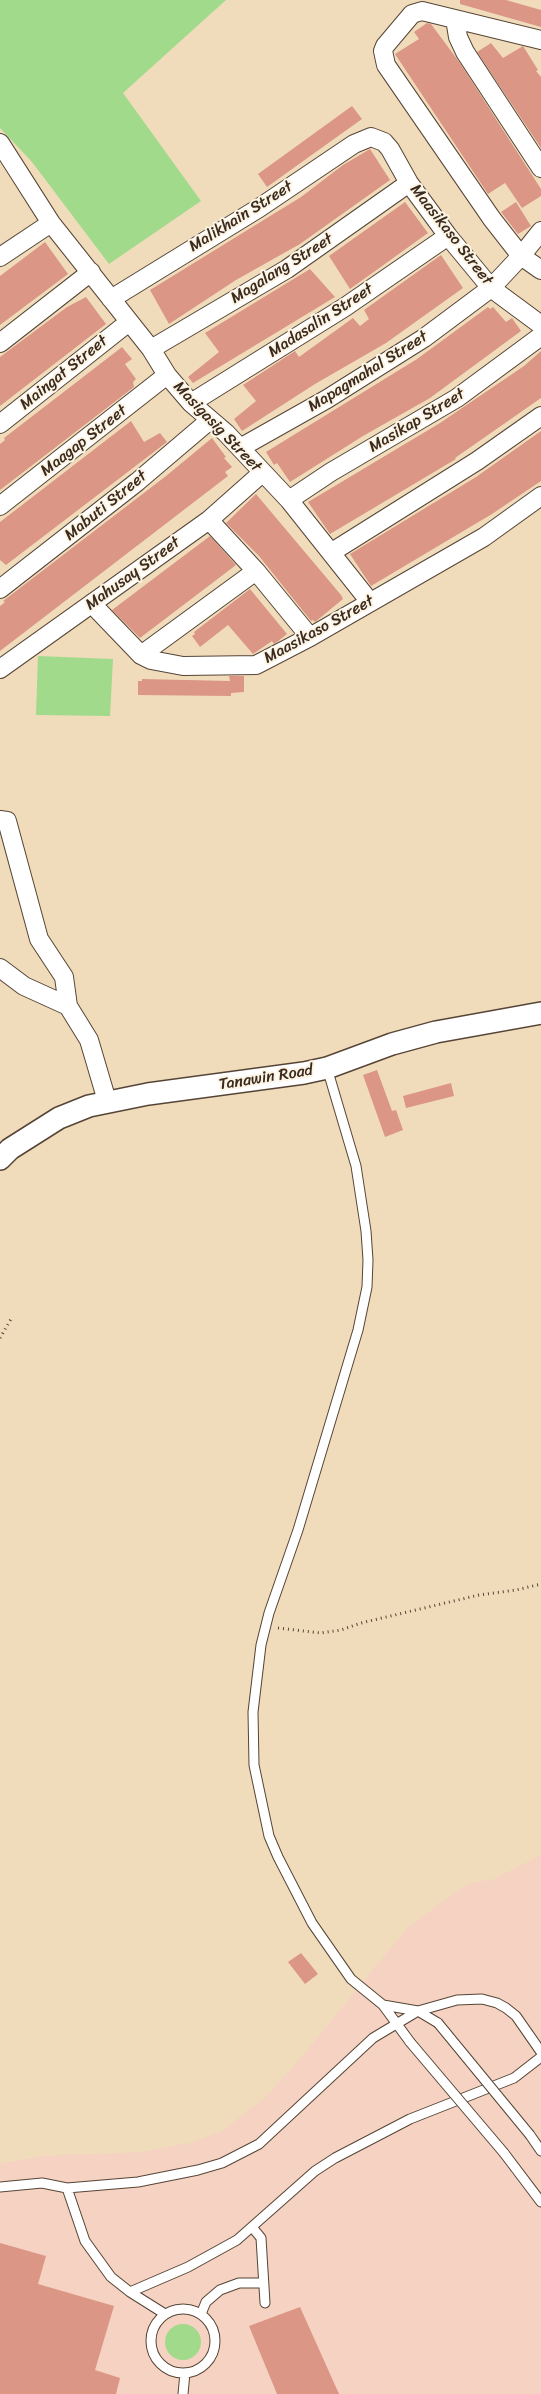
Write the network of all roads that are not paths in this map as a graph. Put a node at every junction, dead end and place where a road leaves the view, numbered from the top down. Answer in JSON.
{"nodes":[{"id":1,"x":455,"y":19,"type":"junction"},
{"id":2,"x":541,"y":40,"type":"edge"},
{"id":3,"x":371,"y":137,"type":"joint"},
{"id":4,"x":0,"y":143,"type":"edge"},
{"id":5,"x":541,"y":168,"type":"edge"},
{"id":6,"x":410,"y":182,"type":"junction"},
{"id":7,"x":51,"y":223,"type":"junction"},
{"id":8,"x":541,"y":231,"type":"edge"},
{"id":9,"x":448,"y":236,"type":"junction"},
{"id":10,"x":521,"y":256,"type":"junction"},
{"id":11,"x":0,"y":258,"type":"edge"},
{"id":12,"x":541,"y":270,"type":"edge"},
{"id":13,"x":91,"y":272,"type":"junction"},
{"id":14,"x":491,"y":288,"type":"junction"},
{"id":15,"x":111,"y":299,"type":"junction"},
{"id":16,"x":129,"y":322,"type":"junction"},
{"id":17,"x":541,"y":325,"type":"edge"},
{"id":18,"x":541,"y":336,"type":"edge"},
{"id":19,"x":0,"y":343,"type":"edge"},
{"id":20,"x":151,"y":349,"type":"junction"},
{"id":21,"x":167,"y":375,"type":"junction"},
{"id":22,"x":191,"y":403,"type":"junction"},
{"id":23,"x":541,"y":416,"type":"edge"},
{"id":24,"x":210,"y":420,"type":"junction"},
{"id":25,"x":0,"y":424,"type":"edge"},
{"id":26,"x":240,"y":448,"type":"junction"},
{"id":27,"x":262,"y":473,"type":"junction"},
{"id":28,"x":541,"y":496,"type":"edge"},
{"id":29,"x":289,"y":500,"type":"junction"},
{"id":30,"x":0,"y":506,"type":"edge"},
{"id":31,"x":208,"y":520,"type":"junction"},
{"id":32,"x":332,"y":552,"type":"junction"},
{"id":33,"x":256,"y":571,"type":"junction"},
{"id":34,"x":0,"y":589,"type":"edge"},
{"id":35,"x":370,"y":602,"type":"junction"},
{"id":36,"x":92,"y":604,"type":"junction"},
{"id":37,"x":310,"y":637,"type":"junction"},
{"id":38,"x":141,"y":655,"type":"junction"},
{"id":39,"x":0,"y":669,"type":"edge"},
{"id":40,"x":0,"y":820,"type":"edge"},
{"id":41,"x":0,"y":968,"type":"edge"},
{"id":42,"x":68,"y":1006,"type":"junction"},
{"id":43,"x":541,"y":1013,"type":"edge"},
{"id":44,"x":327,"y":1068,"type":"junction"},
{"id":45,"x":107,"y":1101,"type":"junction"},
{"id":46,"x":0,"y":1160,"type":"edge"},
{"id":47,"x":383,"y":2005,"type":"junction"},
{"id":48,"x":418,"y":2011,"type":"junction"},
{"id":49,"x":397,"y":2022,"type":"junction"},
{"id":50,"x":541,"y":2052,"type":"edge"},
{"id":51,"x":541,"y":2057,"type":"edge"},
{"id":52,"x":541,"y":2151,"type":"edge"},
{"id":53,"x":0,"y":2187,"type":"edge"},
{"id":54,"x":67,"y":2188,"type":"junction"},
{"id":55,"x":541,"y":2202,"type":"edge"},
{"id":56,"x":252,"y":2227,"type":"junction"},
{"id":57,"x":263,"y":2283,"type":"junction"},
{"id":58,"x":130,"y":2292,"type":"junction"},
{"id":59,"x":265,"y":2303,"type":"dead end"},
{"id":60,"x":165,"y":2314,"type":"junction"},
{"id":61,"x":201,"y":2314,"type":"junction"},
{"id":62,"x":185,"y":2373,"type":"junction"},
{"id":63,"x":183,"y":2394,"type":"edge"}],
"edges":[{"from":1,"to":2,"type":"street"},
{"from":1,"to":5,"type":"street"},
{"from":1,"to":10,"type":"street"},
{"from":3,"to":6,"type":"street","name":"Maasikaso Street"},
{"from":3,"to":15,"type":"street","name":"Malikhain Street"},
{"from":4,"to":7,"type":"street","name":"Masigasig Street"},
{"from":6,"to":9,"type":"street","name":"Maasikaso Street"},
{"from":6,"to":20,"type":"street","name":"Magalang Street"},
{"from":7,"to":11,"type":"street"},
{"from":7,"to":13,"type":"street","name":"Masigasig Street"},
{"from":8,"to":10,"type":"street","name":"Mapagmahal Street"},
{"from":9,"to":14,"type":"street","name":"Maasikaso Street"},
{"from":9,"to":22,"type":"street","name":"Madasalin Street"},
{"from":10,"to":12,"type":"street"},
{"from":10,"to":14,"type":"street","name":"Mapagmahal Street"},
{"from":13,"to":15,"type":"street","name":"Masigasig Street"},
{"from":13,"to":19,"type":"street"},
{"from":14,"to":17,"type":"street","name":"Maasikaso Street"},
{"from":14,"to":26,"type":"street","name":"Mapagmahal Street"},
{"from":15,"to":16,"type":"street","name":"Masigasig Street"},
{"from":16,"to":20,"type":"street","name":"Masigasig Street"},
{"from":16,"to":25,"type":"street","name":"Maingat Street"},
{"from":18,"to":29,"type":"street","name":"Masikap Street"},
{"from":20,"to":21,"type":"street","name":"Masigasig Street"},
{"from":21,"to":22,"type":"street","name":"Masigasig Street"},
{"from":21,"to":30,"type":"street","name":"Maagap Street"},
{"from":22,"to":24,"type":"street","name":"Masigasig Street"},
{"from":23,"to":32,"type":"street"},
{"from":24,"to":26,"type":"street","name":"Masigasig Street"},
{"from":24,"to":34,"type":"street","name":"Mabuti Street"},
{"from":26,"to":27,"type":"street","name":"Masigasig Street"},
{"from":27,"to":29,"type":"street","name":"Masigasig Street"},
{"from":27,"to":31,"type":"street","name":"Mahusay Street"},
{"from":28,"to":35,"type":"street","name":"Maasikaso Street"},
{"from":29,"to":32,"type":"street","name":"Masigasig Street"},
{"from":31,"to":33,"type":"street"},
{"from":31,"to":36,"type":"street","name":"Mahusay Street"},
{"from":32,"to":35,"type":"street","name":"Masigasig Street"},
{"from":33,"to":37,"type":"street"},
{"from":33,"to":38,"type":"street"},
{"from":35,"to":37,"type":"street","name":"Maasikaso Street"},
{"from":36,"to":38,"type":"street","name":"Maasikaso Street"},
{"from":36,"to":39,"type":"street","name":"Mahusay Street"},
{"from":37,"to":38,"type":"street","name":"Maasikaso Street"},
{"from":40,"to":42,"type":"street"},
{"from":41,"to":42,"type":"street"},
{"from":42,"to":45,"type":"street"},
{"from":43,"to":44,"type":"street","name":"Tanawin Road"},
{"from":44,"to":45,"type":"street","name":"Tanawin Road"},
{"from":44,"to":47,"type":"lane"},
{"from":45,"to":46,"type":"street","name":"Tanawin Road"},
{"from":47,"to":48,"type":"lane"},
{"from":47,"to":49,"type":"lane"},
{"from":48,"to":49,"type":"lane"},
{"from":48,"to":50,"type":"lane"},
{"from":48,"to":52,"type":"lane","bridge":true},
{"from":49,"to":54,"type":"lane"},
{"from":49,"to":55,"type":"lane","bridge":true},
{"from":51,"to":56,"type":"lane"},
{"from":53,"to":54,"type":"lane"},
{"from":54,"to":58,"type":"lane"},
{"from":56,"to":57,"type":"lane"},
{"from":56,"to":58,"type":"lane"},
{"from":57,"to":59,"type":"lane"},
{"from":57,"to":61,"type":"lane"},
{"from":58,"to":60,"type":"lane"},
{"from":60,"to":61,"type":"lane"},
{"from":60,"to":62,"type":"lane"},
{"from":61,"to":62,"type":"lane"},
{"from":62,"to":63,"type":"lane"}]}
